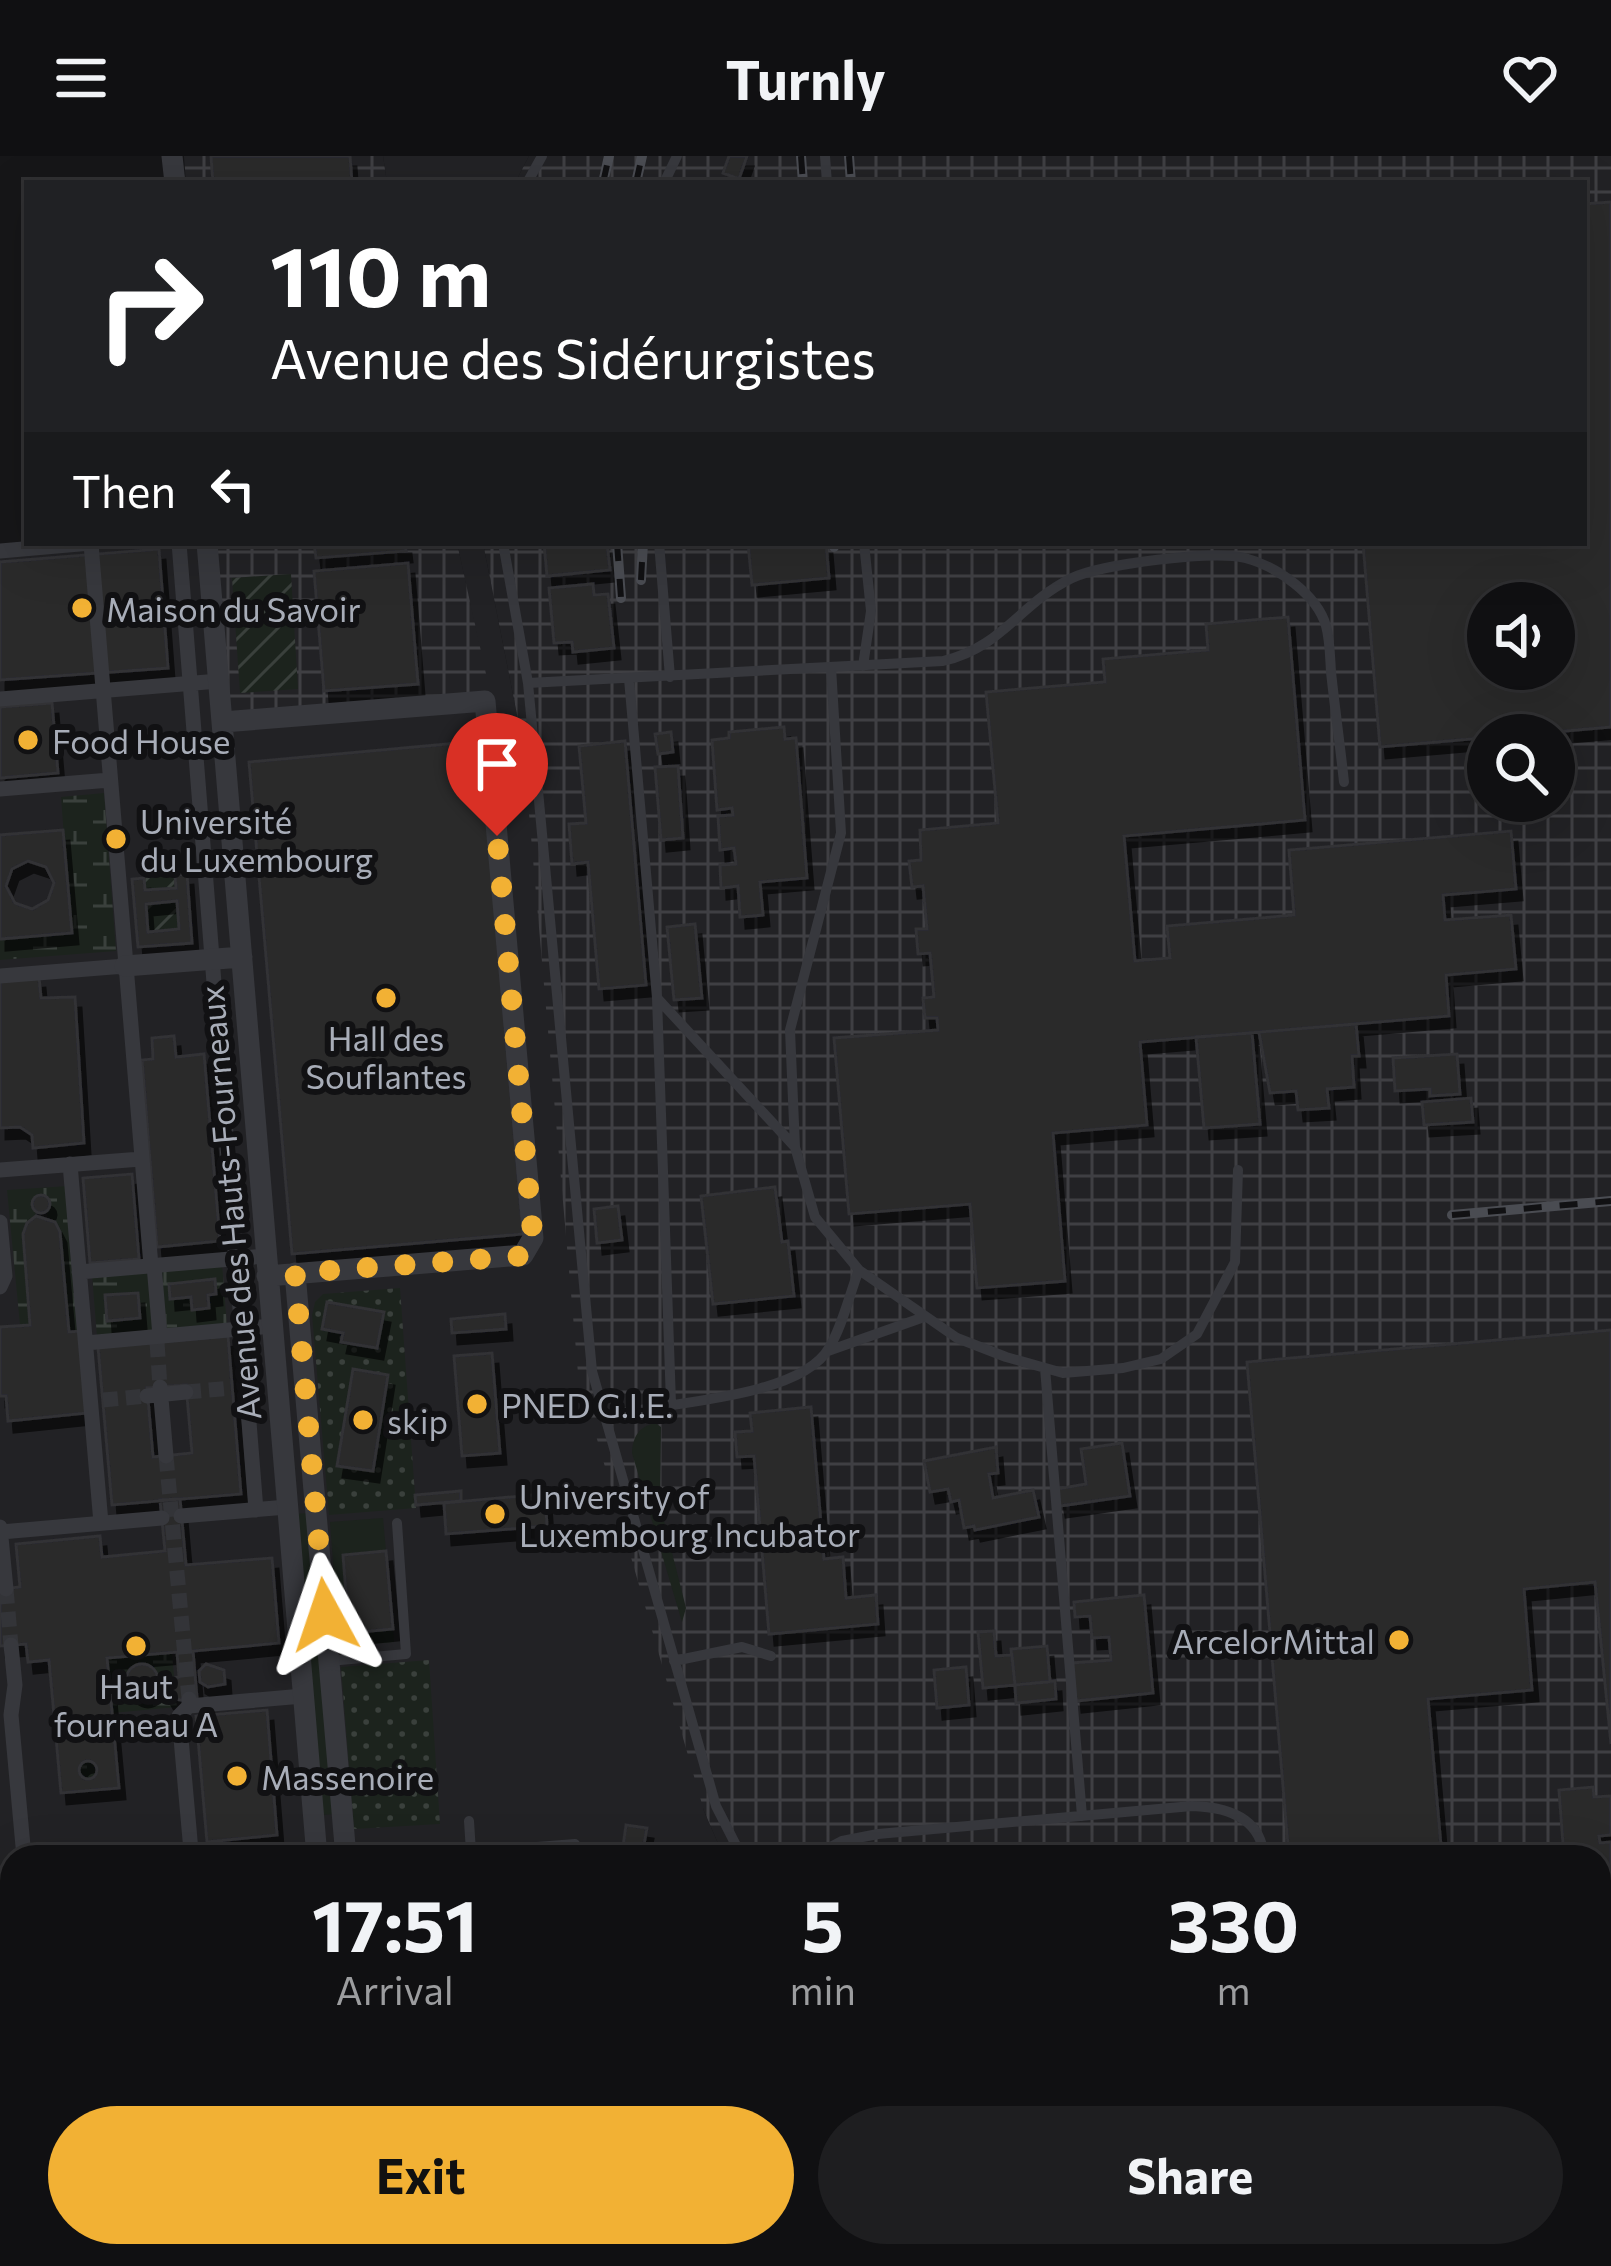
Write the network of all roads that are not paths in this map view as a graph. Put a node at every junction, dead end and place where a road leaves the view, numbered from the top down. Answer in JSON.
{"nodes":[{"id":1,"x":65,"y":546,"type":"edge"},
{"id":2,"x":91,"y":546,"type":"edge"},
{"id":3,"x":179,"y":546,"type":"edge"},
{"id":4,"x":207,"y":546,"type":"edge"},
{"id":5,"x":504,"y":546,"type":"edge"},
{"id":6,"x":659,"y":546,"type":"edge"},
{"id":7,"x":864,"y":546,"type":"edge"},
{"id":8,"x":0,"y":551,"type":"edge"},
{"id":9,"x":863,"y":666,"type":"junction"},
{"id":10,"x":831,"y":667,"type":"junction"},
{"id":11,"x":670,"y":677,"type":"junction"},
{"id":12,"x":628,"y":679,"type":"junction"},
{"id":13,"x":219,"y":681,"type":"junction"},
{"id":14,"x":191,"y":683,"type":"junction"},
{"id":15,"x":529,"y":683,"type":"junction"},
{"id":16,"x":103,"y":691,"type":"junction"},
{"id":17,"x":0,"y":699,"type":"edge"},
{"id":18,"x":223,"y":722,"type":"junction"},
{"id":19,"x":110,"y":780,"type":"junction"},
{"id":20,"x":1344,"y":782,"type":"dead end"},
{"id":21,"x":0,"y":789,"type":"edge"},
{"id":22,"x":242,"y":957,"type":"junction"},
{"id":23,"x":212,"y":959,"type":"junction"},
{"id":24,"x":125,"y":966,"type":"junction"},
{"id":25,"x":0,"y":976,"type":"edge"},
{"id":26,"x":657,"y":998,"type":"junction"},
{"id":27,"x":795,"y":1147,"type":"junction"},
{"id":28,"x":141,"y":1159,"type":"junction"},
{"id":29,"x":70,"y":1164,"type":"junction"},
{"id":30,"x":0,"y":1170,"type":"edge"},
{"id":31,"x":1238,"y":1170,"type":"dead end"},
{"id":32,"x":0,"y":1222,"type":"edge"},
{"id":33,"x":236,"y":1258,"type":"junction"},
{"id":34,"x":153,"y":1266,"type":"junction"},
{"id":35,"x":267,"y":1266,"type":"junction"},
{"id":36,"x":859,"y":1270,"type":"junction"},
{"id":37,"x":80,"y":1272,"type":"junction"},
{"id":38,"x":295,"y":1273,"type":"junction"},
{"id":39,"x":0,"y":1287,"type":"edge"},
{"id":40,"x":924,"y":1317,"type":"junction"},
{"id":41,"x":272,"y":1326,"type":"junction"},
{"id":42,"x":241,"y":1329,"type":"junction"},
{"id":43,"x":158,"y":1338,"type":"junction"},
{"id":44,"x":86,"y":1343,"type":"junction"},
{"id":45,"x":828,"y":1351,"type":"junction"},
{"id":46,"x":1045,"y":1368,"type":"junction"},
{"id":47,"x":186,"y":1392,"type":"tunnel mouth"},
{"id":48,"x":671,"y":1403,"type":"junction"},
{"id":49,"x":604,"y":1416,"type":"junction"},
{"id":50,"x":166,"y":1456,"type":"tunnel mouth"},
{"id":51,"x":287,"y":1507,"type":"junction"},
{"id":52,"x":256,"y":1510,"type":"junction"},
{"id":53,"x":181,"y":1516,"type":"dead end"},
{"id":54,"x":162,"y":1518,"type":"dead end"},
{"id":55,"x":101,"y":1523,"type":"junction"},
{"id":56,"x":397,"y":1523,"type":"dead end"},
{"id":57,"x":0,"y":1528,"type":"edge"},
{"id":58,"x":6,"y":1589,"type":"dead end"},
{"id":59,"x":11,"y":1646,"type":"dead end"},
{"id":60,"x":771,"y":1656,"type":"dead end"},
{"id":61,"x":329,"y":1661,"type":"junction"},
{"id":62,"x":674,"y":1661,"type":"junction"},
{"id":63,"x":303,"y":1696,"type":"junction"},
{"id":64,"x":6,"y":1716,"type":"edge"},
{"id":65,"x":1082,"y":1816,"type":"junction"},
{"id":66,"x":469,"y":1821,"type":"dead end"},
{"id":67,"x":575,"y":1844,"type":"dead end"},
{"id":68,"x":22,"y":1845,"type":"edge"},
{"id":69,"x":190,"y":1845,"type":"edge"},
{"id":70,"x":316,"y":1845,"type":"edge"},
{"id":71,"x":345,"y":1845,"type":"edge"},
{"id":72,"x":471,"y":1845,"type":"edge"},
{"id":73,"x":562,"y":1845,"type":"edge"},
{"id":74,"x":736,"y":1845,"type":"edge"},
{"id":75,"x":834,"y":1845,"type":"edge"},
{"id":76,"x":1263,"y":1845,"type":"edge"}],
"edges":[{"from":1,"to":8,"type":"street"},
{"from":2,"to":16,"type":"street"},
{"from":3,"to":14,"type":"street","name":"Avenue des Hauts-Fourneaux"},
{"from":4,"to":13,"type":"street","name":"Avenue des Hauts-Fourneaux"},
{"from":5,"to":15,"type":"lane"},
{"from":6,"to":11,"type":"lane"},
{"from":7,"to":9,"type":"lane"},
{"from":9,"to":10,"type":"lane"},
{"from":9,"to":20,"type":"lane"},
{"from":10,"to":11,"type":"lane"},
{"from":10,"to":27,"type":"lane"},
{"from":11,"to":12,"type":"lane"},
{"from":12,"to":15,"type":"lane"},
{"from":12,"to":26,"type":"lane"},
{"from":13,"to":14,"type":"street"},
{"from":13,"to":18,"type":"street","name":"Avenue des Hauts-Fourneaux"},
{"from":14,"to":16,"type":"street"},
{"from":14,"to":23,"type":"street","name":"Avenue des Hauts-Fourneaux"},
{"from":15,"to":49,"type":"lane"},
{"from":16,"to":17,"type":"street"},
{"from":16,"to":19,"type":"street"},
{"from":18,"to":22,"type":"street","name":"Avenue des Hauts-Fourneaux"},
{"from":18,"to":38,"type":"street"},
{"from":19,"to":21,"type":"street"},
{"from":19,"to":24,"type":"street"},
{"from":22,"to":23,"type":"street"},
{"from":22,"to":35,"type":"street","name":"Avenue des Hauts-Fourneaux"},
{"from":23,"to":24,"type":"street"},
{"from":23,"to":33,"type":"street","name":"Avenue des Hauts-Fourneaux"},
{"from":24,"to":25,"type":"street"},
{"from":24,"to":28,"type":"street"},
{"from":26,"to":27,"type":"lane"},
{"from":26,"to":48,"type":"lane"},
{"from":27,"to":36,"type":"lane"},
{"from":28,"to":29,"type":"street"},
{"from":28,"to":34,"type":"street"},
{"from":29,"to":30,"type":"street"},
{"from":29,"to":37,"type":"street"},
{"from":31,"to":46,"type":"lane"},
{"from":32,"to":39,"type":"street"},
{"from":33,"to":34,"type":"street"},
{"from":33,"to":35,"type":"street"},
{"from":33,"to":42,"type":"street","name":"Avenue des Hauts-Fourneaux"},
{"from":34,"to":37,"type":"street"},
{"from":34,"to":43,"type":"street"},
{"from":35,"to":38,"type":"street"},
{"from":35,"to":41,"type":"street","name":"Avenue des Hauts-Fourneaux"},
{"from":36,"to":40,"type":"lane"},
{"from":36,"to":45,"type":"lane"},
{"from":37,"to":44,"type":"street"},
{"from":38,"to":61,"type":"street","name":"Avenue des Hauts-Fourneaux"},
{"from":40,"to":45,"type":"lane"},
{"from":40,"to":46,"type":"lane"},
{"from":41,"to":42,"type":"street"},
{"from":41,"to":51,"type":"street","name":"Avenue des Hauts-Fourneaux"},
{"from":42,"to":43,"type":"street"},
{"from":42,"to":52,"type":"street","name":"Avenue des Hauts-Fourneaux"},
{"from":43,"to":44,"type":"street"},
{"from":44,"to":55,"type":"street"},
{"from":45,"to":48,"type":"lane"},
{"from":46,"to":65,"type":"lane"},
{"from":47,"to":50,"type":"street"},
{"from":48,"to":49,"type":"lane"},
{"from":49,"to":62,"type":"lane"},
{"from":51,"to":52,"type":"street"},
{"from":51,"to":63,"type":"street","name":"Avenue des Hauts-Fourneaux"},
{"from":52,"to":53,"type":"street"},
{"from":54,"to":55,"type":"street"},
{"from":55,"to":57,"type":"street"},
{"from":56,"to":61,"type":"lane"},
{"from":57,"to":58,"type":"street"},
{"from":59,"to":64,"type":"street"},
{"from":60,"to":62,"type":"lane"},
{"from":61,"to":71,"type":"street","name":"Avenue des Hauts-Fourneaux"},
{"from":62,"to":74,"type":"lane"},
{"from":63,"to":69,"type":"street"},
{"from":63,"to":70,"type":"street","name":"Avenue des Hauts-Fourneaux"},
{"from":64,"to":68,"type":"street"},
{"from":65,"to":75,"type":"lane"},
{"from":65,"to":76,"type":"lane"},
{"from":66,"to":72,"type":"lane"},
{"from":67,"to":73,"type":"lane"}]}
